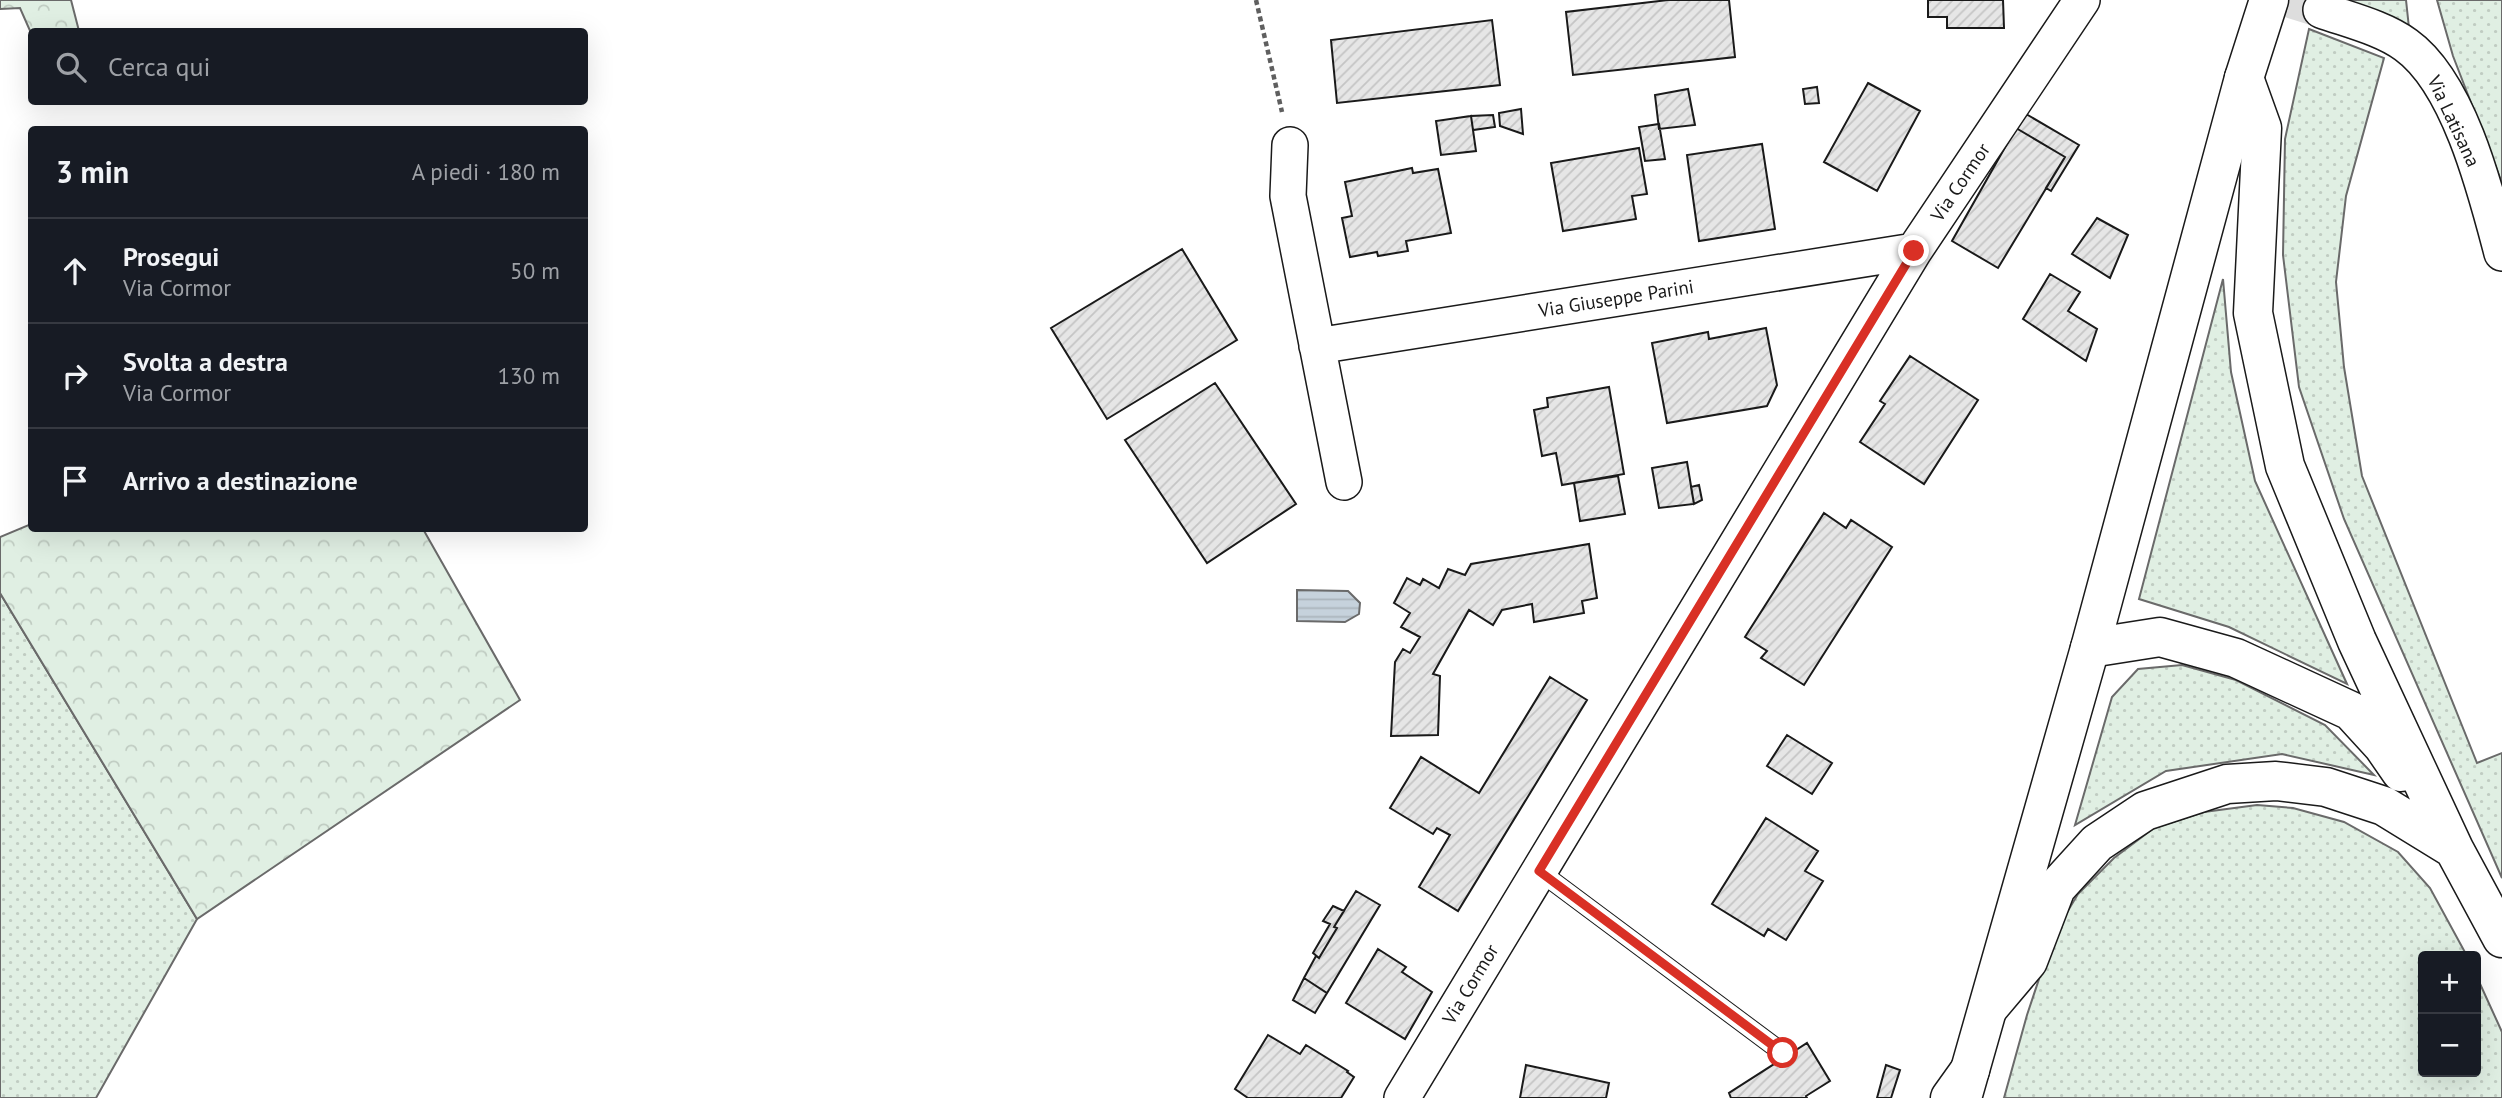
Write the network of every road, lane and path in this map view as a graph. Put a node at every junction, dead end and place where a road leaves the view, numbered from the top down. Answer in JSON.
{"nodes":[{"id":1,"x":1256,"y":0,"type":"edge"},
{"id":2,"x":2082,"y":0,"type":"edge"},
{"id":3,"x":2269,"y":0,"type":"edge"},
{"id":4,"x":2321,"y":10,"type":"tunnel mouth"},
{"id":5,"x":2244,"y":78,"type":"junction"},
{"id":6,"x":1290,"y":145,"type":"joint"},
{"id":7,"x":1914,"y":251,"type":"junction"},
{"id":8,"x":2502,"y":253,"type":"edge"},
{"id":9,"x":1317,"y":346,"type":"junction"},
{"id":10,"x":1344,"y":482,"type":"dead end"},
{"id":11,"x":2090,"y":648,"type":"junction"},
{"id":12,"x":2454,"y":849,"type":"junction"},
{"id":13,"x":1539,"y":871,"type":"junction"},
{"id":14,"x":2502,"y":938,"type":"edge"},
{"id":15,"x":1990,"y":1006,"type":"junction"},
{"id":16,"x":1783,"y":1053,"type":"dead end"},
{"id":17,"x":1961,"y":1089,"type":"edge"},
{"id":18,"x":1402,"y":1098,"type":"edge"}],
"edges":[{"from":1,"to":6,"type":"path"},
{"from":2,"to":7,"type":"street","name":"Via Cormor"},
{"from":3,"to":5,"type":"main road"},
{"from":4,"to":8,"type":"street","name":"Via Latisana"},
{"from":5,"to":11,"type":"main road"},
{"from":5,"to":12,"type":"main road"},
{"from":6,"to":9,"type":"street"},
{"from":7,"to":9,"type":"street","name":"Via Giuseppe Parini"},
{"from":7,"to":13,"type":"street","name":"Via Cormor"},
{"from":9,"to":10,"type":"street"},
{"from":11,"to":12,"type":"main road"},
{"from":11,"to":15,"type":"main road"},
{"from":12,"to":14,"type":"main road"},
{"from":12,"to":15,"type":"main road"},
{"from":13,"to":16,"type":"lane"},
{"from":13,"to":18,"type":"street","name":"Via Cormor"},
{"from":15,"to":17,"type":"main road"}]}
